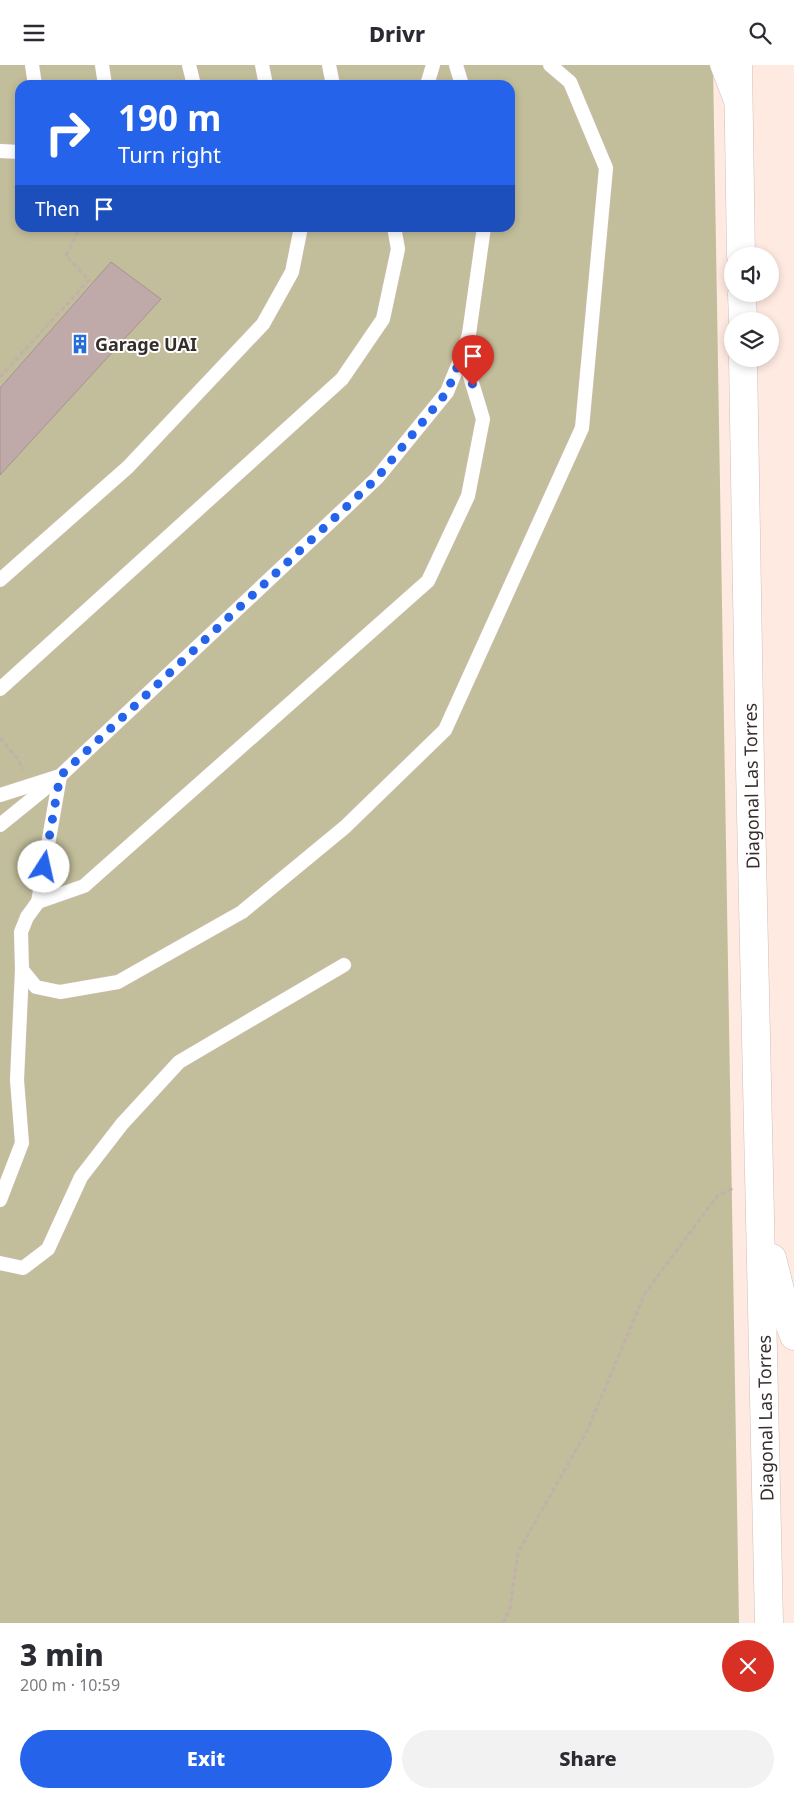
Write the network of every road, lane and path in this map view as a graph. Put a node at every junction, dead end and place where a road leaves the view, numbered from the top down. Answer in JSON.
{"nodes":[{"id":1,"x":32,"y":65,"type":"edge"},
{"id":2,"x":102,"y":65,"type":"edge"},
{"id":3,"x":189,"y":65,"type":"edge"},
{"id":4,"x":262,"y":65,"type":"edge"},
{"id":5,"x":329,"y":65,"type":"edge"},
{"id":6,"x":433,"y":65,"type":"edge"},
{"id":7,"x":456,"y":65,"type":"edge"},
{"id":8,"x":550,"y":65,"type":"edge"},
{"id":9,"x":717,"y":65,"type":"edge"},
{"id":10,"x":738,"y":65,"type":"edge"},
{"id":11,"x":34,"y":80,"type":"edge"},
{"id":12,"x":105,"y":80,"type":"edge"},
{"id":13,"x":193,"y":80,"type":"edge"},
{"id":14,"x":265,"y":80,"type":"edge"},
{"id":15,"x":332,"y":80,"type":"edge"},
{"id":16,"x":428,"y":80,"type":"edge"},
{"id":17,"x":460,"y":80,"type":"edge"},
{"id":18,"x":739,"y":123,"type":"junction"},
{"id":19,"x":0,"y":151,"type":"edge"},
{"id":20,"x":15,"y":152,"type":"edge"},
{"id":21,"x":78,"y":232,"type":"edge"},
{"id":22,"x":299,"y":232,"type":"edge"},
{"id":23,"x":395,"y":232,"type":"edge"},
{"id":24,"x":483,"y":232,"type":"edge"},
{"id":25,"x":742,"y":247,"type":"edge"},
{"id":26,"x":463,"y":353,"type":"junction"},
{"id":27,"x":743,"y":367,"type":"edge"},
{"id":28,"x":0,"y":377,"type":"edge"},
{"id":29,"x":0,"y":580,"type":"edge"},
{"id":30,"x":0,"y":689,"type":"edge"},
{"id":31,"x":0,"y":738,"type":"edge"},
{"id":32,"x":60,"y":776,"type":"junction"},
{"id":33,"x":30,"y":786,"type":"junction"},
{"id":34,"x":0,"y":795,"type":"edge"},
{"id":35,"x":0,"y":825,"type":"edge"},
{"id":36,"x":38,"y":902,"type":"junction"},
{"id":37,"x":344,"y":965,"type":"dead end"},
{"id":38,"x":22,"y":970,"type":"junction"},
{"id":39,"x":760,"y":1175,"type":"junction"},
{"id":40,"x":0,"y":1200,"type":"edge"},
{"id":41,"x":760,"y":1213,"type":"junction"},
{"id":42,"x":0,"y":1263,"type":"edge"},
{"id":43,"x":794,"y":1336,"type":"edge"},
{"id":44,"x":503,"y":1623,"type":"edge"},
{"id":45,"x":770,"y":1623,"type":"edge"}],
"edges":[{"from":1,"to":11,"type":"lane"},
{"from":2,"to":12,"type":"lane"},
{"from":3,"to":13,"type":"lane"},
{"from":4,"to":14,"type":"lane"},
{"from":5,"to":15,"type":"lane"},
{"from":6,"to":16,"type":"lane"},
{"from":7,"to":17,"type":"lane"},
{"from":8,"to":38,"type":"lane"},
{"from":9,"to":18,"type":"lane"},
{"from":10,"to":18,"type":"street"},
{"from":18,"to":25,"type":"street"},
{"from":19,"to":20,"type":"lane"},
{"from":21,"to":28,"type":"path"},
{"from":22,"to":29,"type":"lane"},
{"from":23,"to":30,"type":"lane"},
{"from":24,"to":26,"type":"lane"},
{"from":26,"to":32,"type":"lane"},
{"from":26,"to":36,"type":"lane"},
{"from":27,"to":39,"type":"street","name":"Diagonal Las Torres"},
{"from":31,"to":33,"type":"path"},
{"from":32,"to":33,"type":"lane"},
{"from":32,"to":35,"type":"lane"},
{"from":32,"to":36,"type":"lane"},
{"from":33,"to":34,"type":"lane"},
{"from":36,"to":38,"type":"lane"},
{"from":37,"to":42,"type":"lane"},
{"from":38,"to":40,"type":"lane"},
{"from":39,"to":41,"type":"street","name":"Diagonal Las Torres"},
{"from":39,"to":44,"type":"path"},
{"from":41,"to":43,"type":"street","name":"Diagonal Las Torres"},
{"from":41,"to":45,"type":"street","name":"Diagonal Las Torres"}]}
